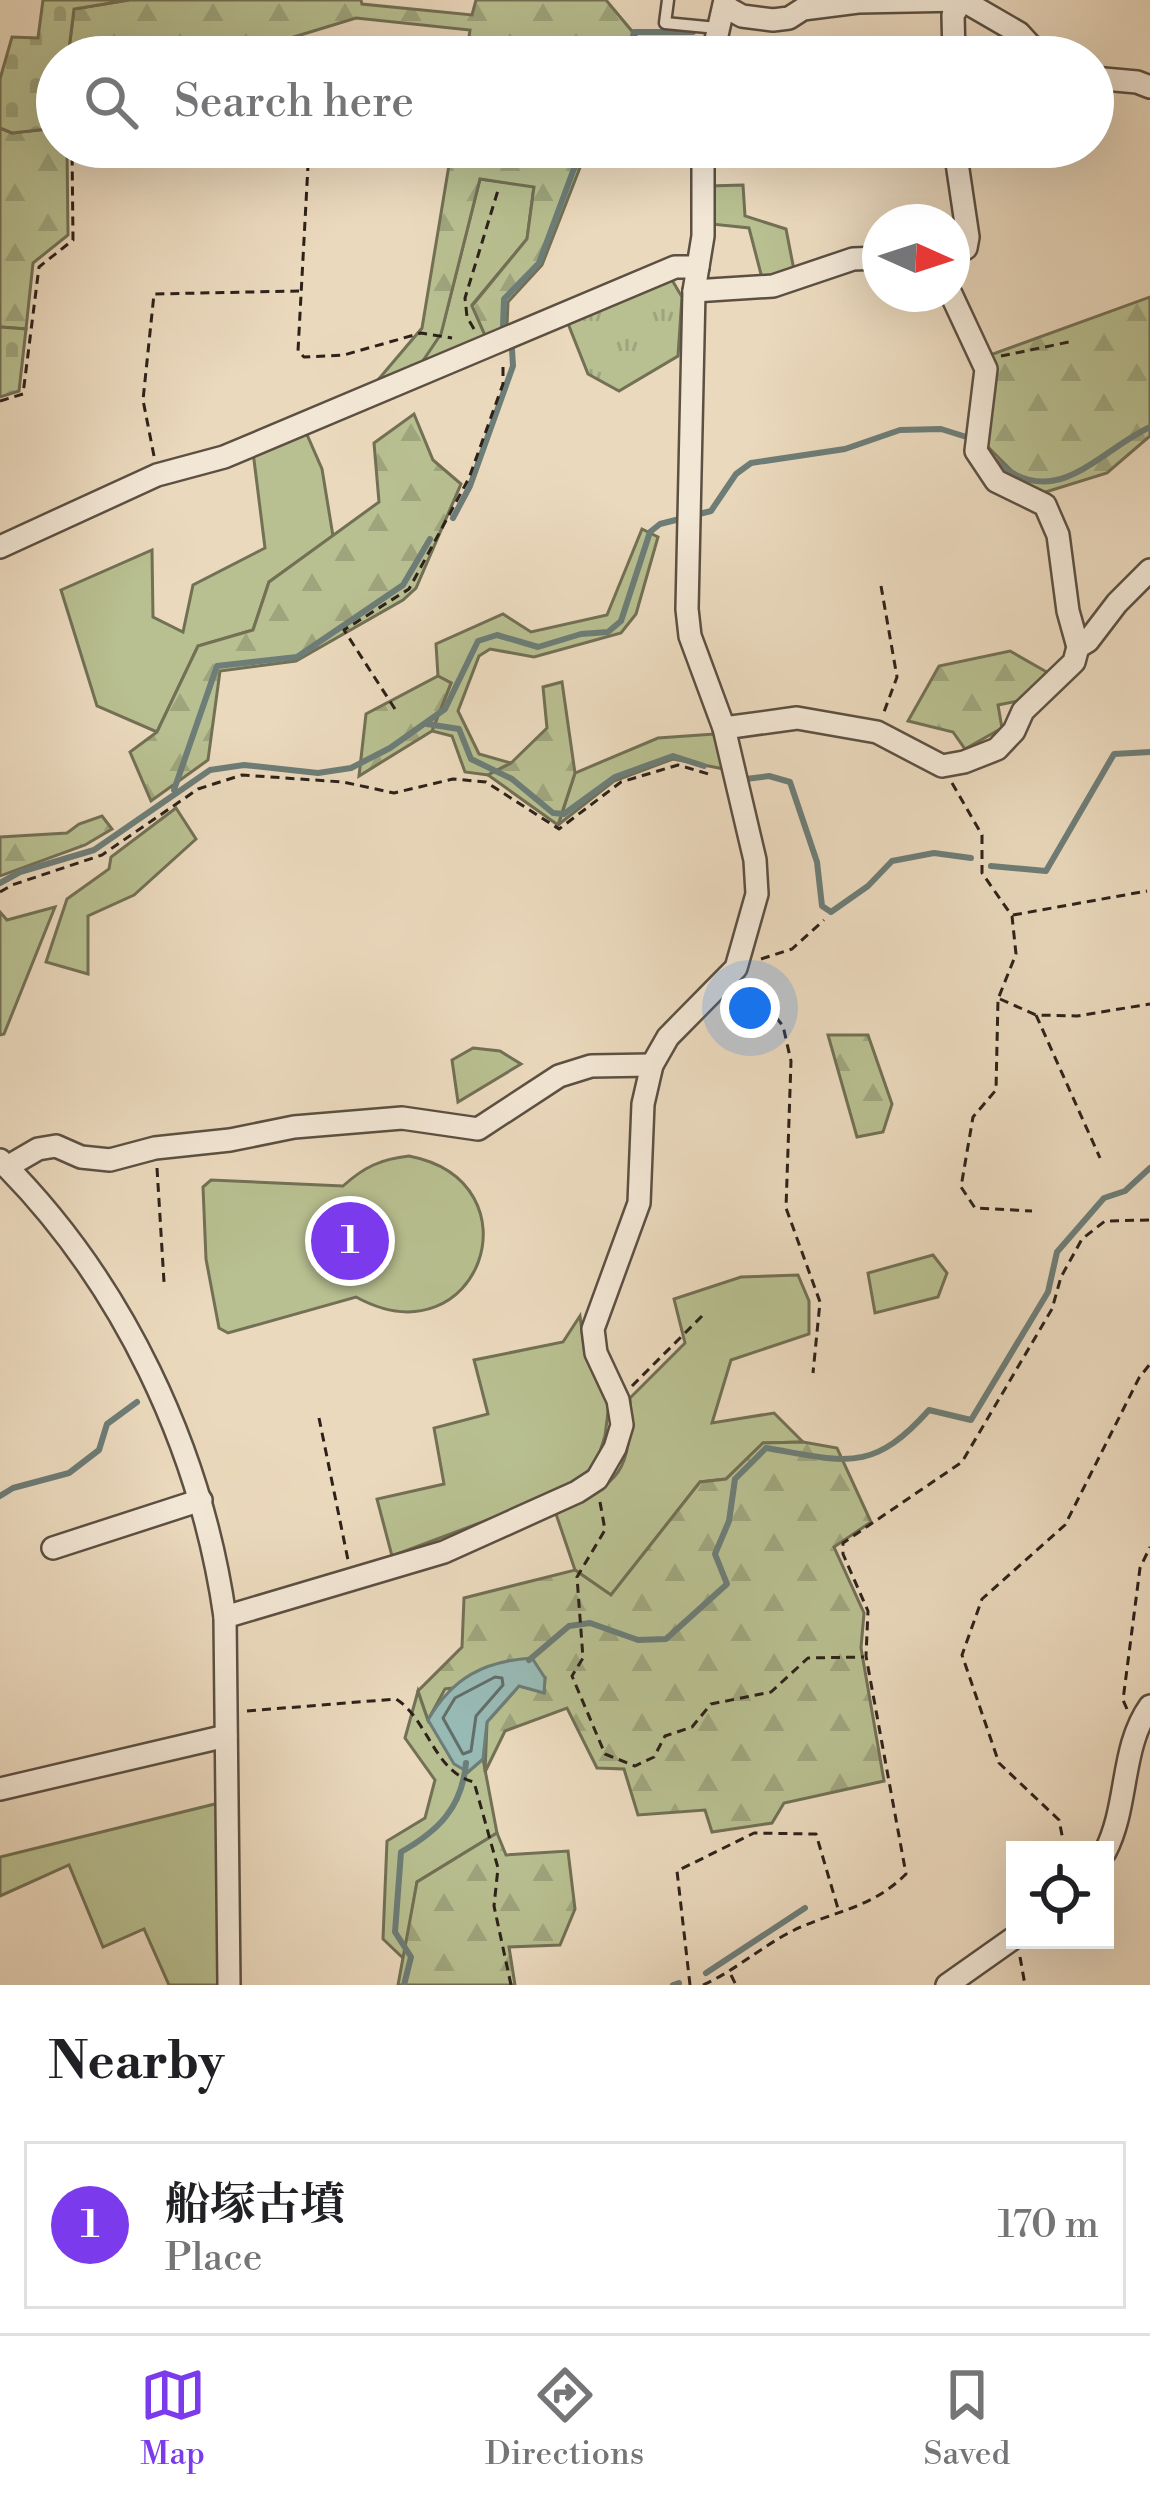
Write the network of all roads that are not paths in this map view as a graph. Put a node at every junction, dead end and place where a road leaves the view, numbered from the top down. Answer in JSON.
{"nodes":[{"id":1,"x":668,"y":0,"type":"edge"},
{"id":2,"x":962,"y":0,"type":"edge"},
{"id":3,"x":725,"y":3,"type":"edge"},
{"id":4,"x":719,"y":28,"type":"junction"},
{"id":5,"x":717,"y":36,"type":"edge"},
{"id":6,"x":954,"y":36,"type":"edge"},
{"id":7,"x":1022,"y":36,"type":"edge"},
{"id":8,"x":1114,"y":80,"type":"edge"},
{"id":9,"x":1150,"y":87,"type":"edge"},
{"id":10,"x":703,"y":168,"type":"edge"},
{"id":11,"x":958,"y":168,"type":"edge"},
{"id":12,"x":963,"y":204,"type":"edge"},
{"id":13,"x":862,"y":259,"type":"edge"},
{"id":14,"x":698,"y":267,"type":"junction"},
{"id":15,"x":694,"y":291,"type":"junction"},
{"id":16,"x":960,"y":312,"type":"edge"},
{"id":17,"x":0,"y":547,"type":"edge"},
{"id":18,"x":1150,"y":570,"type":"edge"},
{"id":19,"x":1078,"y":647,"type":"junction"},
{"id":20,"x":724,"y":728,"type":"junction"},
{"id":21,"x":652,"y":1065,"type":"junction"},
{"id":22,"x":4,"y":1163,"type":"edge"},
{"id":23,"x":201,"y":1500,"type":"junction"},
{"id":24,"x":53,"y":1548,"type":"dead end"},
{"id":25,"x":225,"y":1617,"type":"junction"},
{"id":26,"x":1150,"y":1706,"type":"edge"},
{"id":27,"x":226,"y":1736,"type":"junction"},
{"id":28,"x":0,"y":1789,"type":"edge"},
{"id":29,"x":1109,"y":1841,"type":"edge"},
{"id":30,"x":1006,"y":1946,"type":"edge"},
{"id":31,"x":229,"y":1985,"type":"edge"},
{"id":32,"x":947,"y":1985,"type":"edge"}],
"edges":[{"from":1,"to":4,"type":"lane"},
{"from":2,"to":3,"type":"street"},
{"from":2,"to":6,"type":"street"},
{"from":2,"to":7,"type":"street"},
{"from":3,"to":4,"type":"street"},
{"from":4,"to":5,"type":"street"},
{"from":8,"to":9,"type":"street"},
{"from":10,"to":14,"type":"street"},
{"from":11,"to":12,"type":"street"},
{"from":13,"to":15,"type":"street"},
{"from":14,"to":15,"type":"street"},
{"from":14,"to":17,"type":"street"},
{"from":15,"to":20,"type":"street"},
{"from":16,"to":19,"type":"street"},
{"from":18,"to":19,"type":"street"},
{"from":19,"to":20,"type":"street"},
{"from":20,"to":21,"type":"street"},
{"from":21,"to":22,"type":"street"},
{"from":21,"to":25,"type":"street"},
{"from":22,"to":23,"type":"street"},
{"from":23,"to":24,"type":"street"},
{"from":23,"to":25,"type":"street"},
{"from":25,"to":27,"type":"street"},
{"from":26,"to":29,"type":"street"},
{"from":27,"to":28,"type":"street"},
{"from":27,"to":31,"type":"street"},
{"from":30,"to":32,"type":"street"}]}
